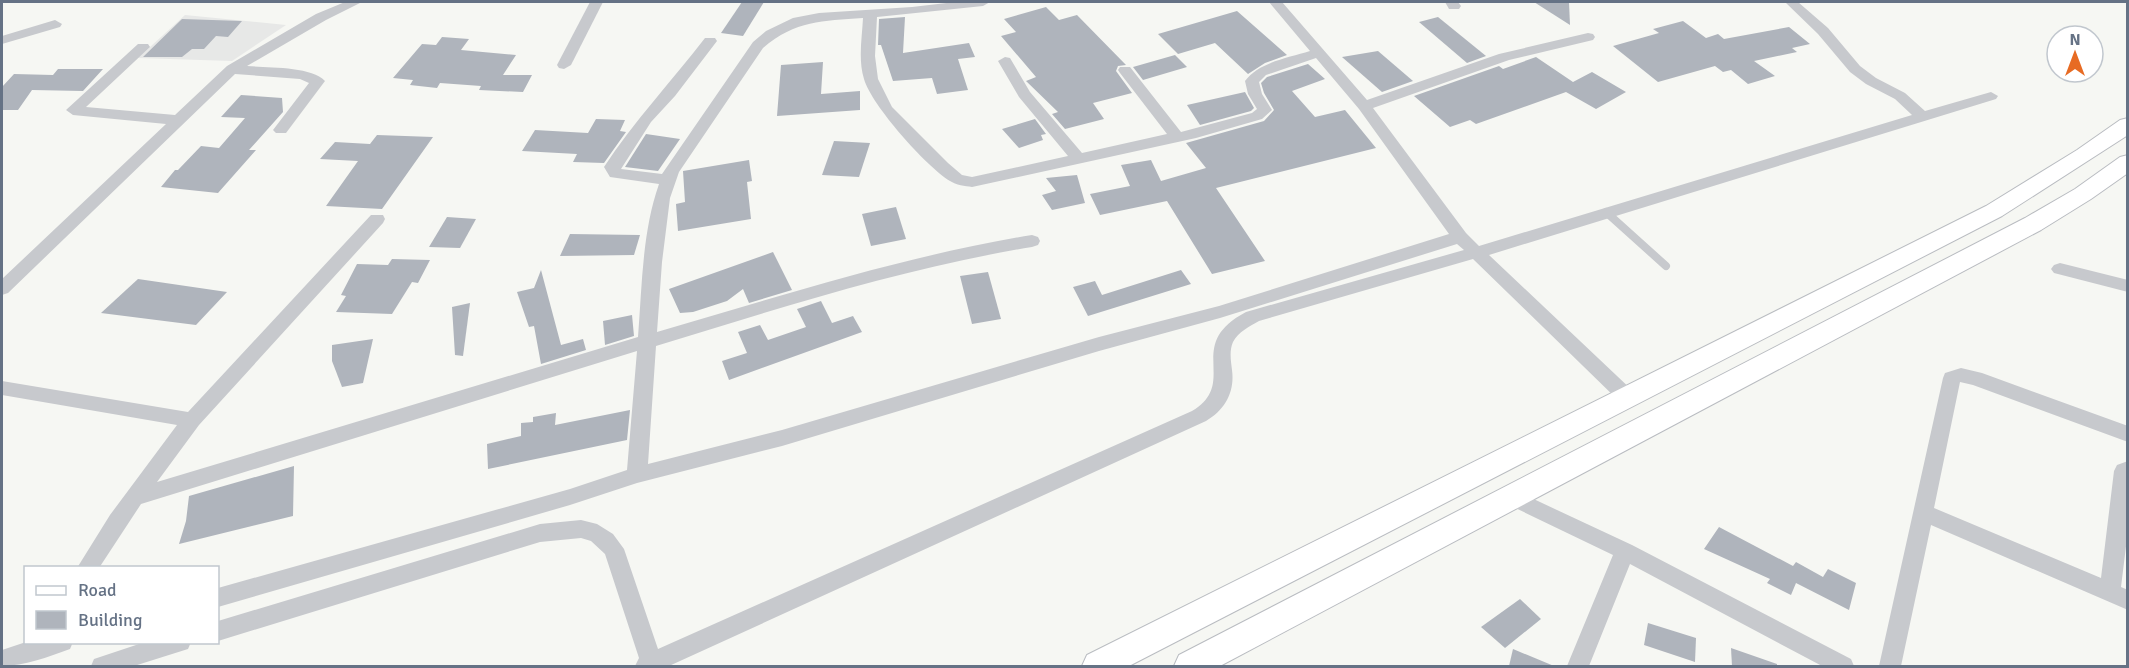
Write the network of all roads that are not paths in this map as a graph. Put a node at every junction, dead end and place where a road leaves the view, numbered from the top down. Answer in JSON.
{"nodes":[{"id":1,"x":355,"y":2,"type":"edge"},
{"id":2,"x":596,"y":2,"type":"edge"},
{"id":3,"x":816,"y":2,"type":"edge"},
{"id":4,"x":983,"y":2,"type":"edge"},
{"id":5,"x":1275,"y":2,"type":"edge"},
{"id":6,"x":1791,"y":2,"type":"edge"},
{"id":7,"x":958,"y":4,"type":"edge"},
{"id":8,"x":870,"y":13,"type":"junction"},
{"id":9,"x":819,"y":17,"type":"junction"},
{"id":10,"x":55,"y":24,"type":"dead end"},
{"id":11,"x":1588,"y":37,"type":"dead end"},
{"id":12,"x":2,"y":40,"type":"edge"},
{"id":13,"x":710,"y":41,"type":"dead end"},
{"id":14,"x":143,"y":47,"type":"dead end"},
{"id":15,"x":1318,"y":53,"type":"junction"},
{"id":16,"x":1005,"y":61,"type":"dead end"},
{"id":17,"x":564,"y":65,"type":"dead end"},
{"id":18,"x":232,"y":69,"type":"junction"},
{"id":19,"x":1125,"y":70,"type":"dead end"},
{"id":20,"x":1991,"y":96,"type":"dead end"},
{"id":21,"x":1364,"y":106,"type":"junction"},
{"id":22,"x":1922,"y":116,"type":"junction"},
{"id":23,"x":178,"y":120,"type":"junction"},
{"id":24,"x":2127,"y":125,"type":"edge"},
{"id":25,"x":280,"y":130,"type":"dead end"},
{"id":26,"x":1177,"y":137,"type":"junction"},
{"id":27,"x":1080,"y":159,"type":"junction"},
{"id":28,"x":2127,"y":162,"type":"edge"},
{"id":29,"x":668,"y":180,"type":"junction"},
{"id":30,"x":1606,"y":212,"type":"junction"},
{"id":31,"x":377,"y":219,"type":"dead end"},
{"id":32,"x":1460,"y":237,"type":"junction"},
{"id":33,"x":1032,"y":241,"type":"dead end"},
{"id":34,"x":1475,"y":253,"type":"junction"},
{"id":35,"x":1666,"y":266,"type":"dead end"},
{"id":36,"x":2060,"y":269,"type":"dead end"},
{"id":37,"x":2127,"y":286,"type":"edge"},
{"id":38,"x":2,"y":289,"type":"edge"},
{"id":39,"x":648,"y":343,"type":"junction"},
{"id":40,"x":2,"y":388,"type":"edge"},
{"id":41,"x":1628,"y":398,"type":"junction"},
{"id":42,"x":192,"y":420,"type":"junction"},
{"id":43,"x":2127,"y":434,"type":"edge"},
{"id":44,"x":2127,"y":469,"type":"edge"},
{"id":45,"x":637,"y":475,"type":"junction"},
{"id":46,"x":1512,"y":497,"type":"junction"},
{"id":47,"x":134,"y":498,"type":"junction"},
{"id":48,"x":1922,"y":512,"type":"junction"},
{"id":49,"x":1625,"y":551,"type":"junction"},
{"id":50,"x":88,"y":566,"type":"edge"},
{"id":51,"x":2119,"y":596,"type":"edge"},
{"id":52,"x":219,"y":598,"type":"edge"},
{"id":53,"x":219,"y":631,"type":"edge"},
{"id":54,"x":52,"y":644,"type":"edge"},
{"id":55,"x":174,"y":644,"type":"edge"},
{"id":56,"x":36,"y":647,"type":"edge"},
{"id":57,"x":2,"y":660,"type":"edge"},
{"id":58,"x":649,"y":665,"type":"edge"},
{"id":59,"x":102,"y":666,"type":"edge"},
{"id":60,"x":1098,"y":666,"type":"edge"},
{"id":61,"x":1190,"y":666,"type":"edge"},
{"id":62,"x":1578,"y":666,"type":"edge"},
{"id":63,"x":1843,"y":666,"type":"edge"},
{"id":64,"x":1890,"y":666,"type":"edge"}],
"edges":[{"from":1,"to":18,"type":"street"},
{"from":2,"to":17,"type":"street"},
{"from":3,"to":9,"type":"street"},
{"from":4,"to":7,"type":"street"},
{"from":5,"to":15,"type":"street"},
{"from":6,"to":22,"type":"street"},
{"from":7,"to":8,"type":"street"},
{"from":8,"to":9,"type":"street"},
{"from":8,"to":27,"type":"street"},
{"from":9,"to":29,"type":"street"},
{"from":10,"to":12,"type":"street"},
{"from":11,"to":21,"type":"street"},
{"from":13,"to":29,"type":"street"},
{"from":14,"to":23,"type":"street"},
{"from":15,"to":21,"type":"street"},
{"from":15,"to":26,"type":"street"},
{"from":16,"to":27,"type":"street"},
{"from":18,"to":23,"type":"street"},
{"from":18,"to":25,"type":"street"},
{"from":19,"to":26,"type":"street"},
{"from":20,"to":22,"type":"street"},
{"from":21,"to":32,"type":"street"},
{"from":22,"to":30,"type":"street"},
{"from":23,"to":38,"type":"street"},
{"from":24,"to":41,"type":"main road"},
{"from":26,"to":27,"type":"street"},
{"from":28,"to":46,"type":"main road"},
{"from":29,"to":39,"type":"street"},
{"from":30,"to":34,"type":"street"},
{"from":30,"to":35,"type":"lane"},
{"from":31,"to":42,"type":"street"},
{"from":32,"to":34,"type":"street"},
{"from":32,"to":45,"type":"street"},
{"from":33,"to":39,"type":"street"},
{"from":34,"to":41,"type":"street"},
{"from":34,"to":58,"type":"street"},
{"from":36,"to":37,"type":"street"},
{"from":39,"to":45,"type":"street"},
{"from":39,"to":47,"type":"street"},
{"from":40,"to":42,"type":"street"},
{"from":41,"to":60,"type":"main road"},
{"from":42,"to":47,"type":"street"},
{"from":43,"to":48,"type":"street"},
{"from":44,"to":51,"type":"street"},
{"from":45,"to":52,"type":"street"},
{"from":46,"to":49,"type":"street"},
{"from":46,"to":61,"type":"main road"},
{"from":47,"to":50,"type":"street"},
{"from":48,"to":51,"type":"street"},
{"from":48,"to":64,"type":"street"},
{"from":49,"to":62,"type":"street"},
{"from":49,"to":63,"type":"street"},
{"from":53,"to":58,"type":"street"},
{"from":54,"to":56,"type":"street"},
{"from":55,"to":59,"type":"street"},
{"from":56,"to":57,"type":"street"}]}
